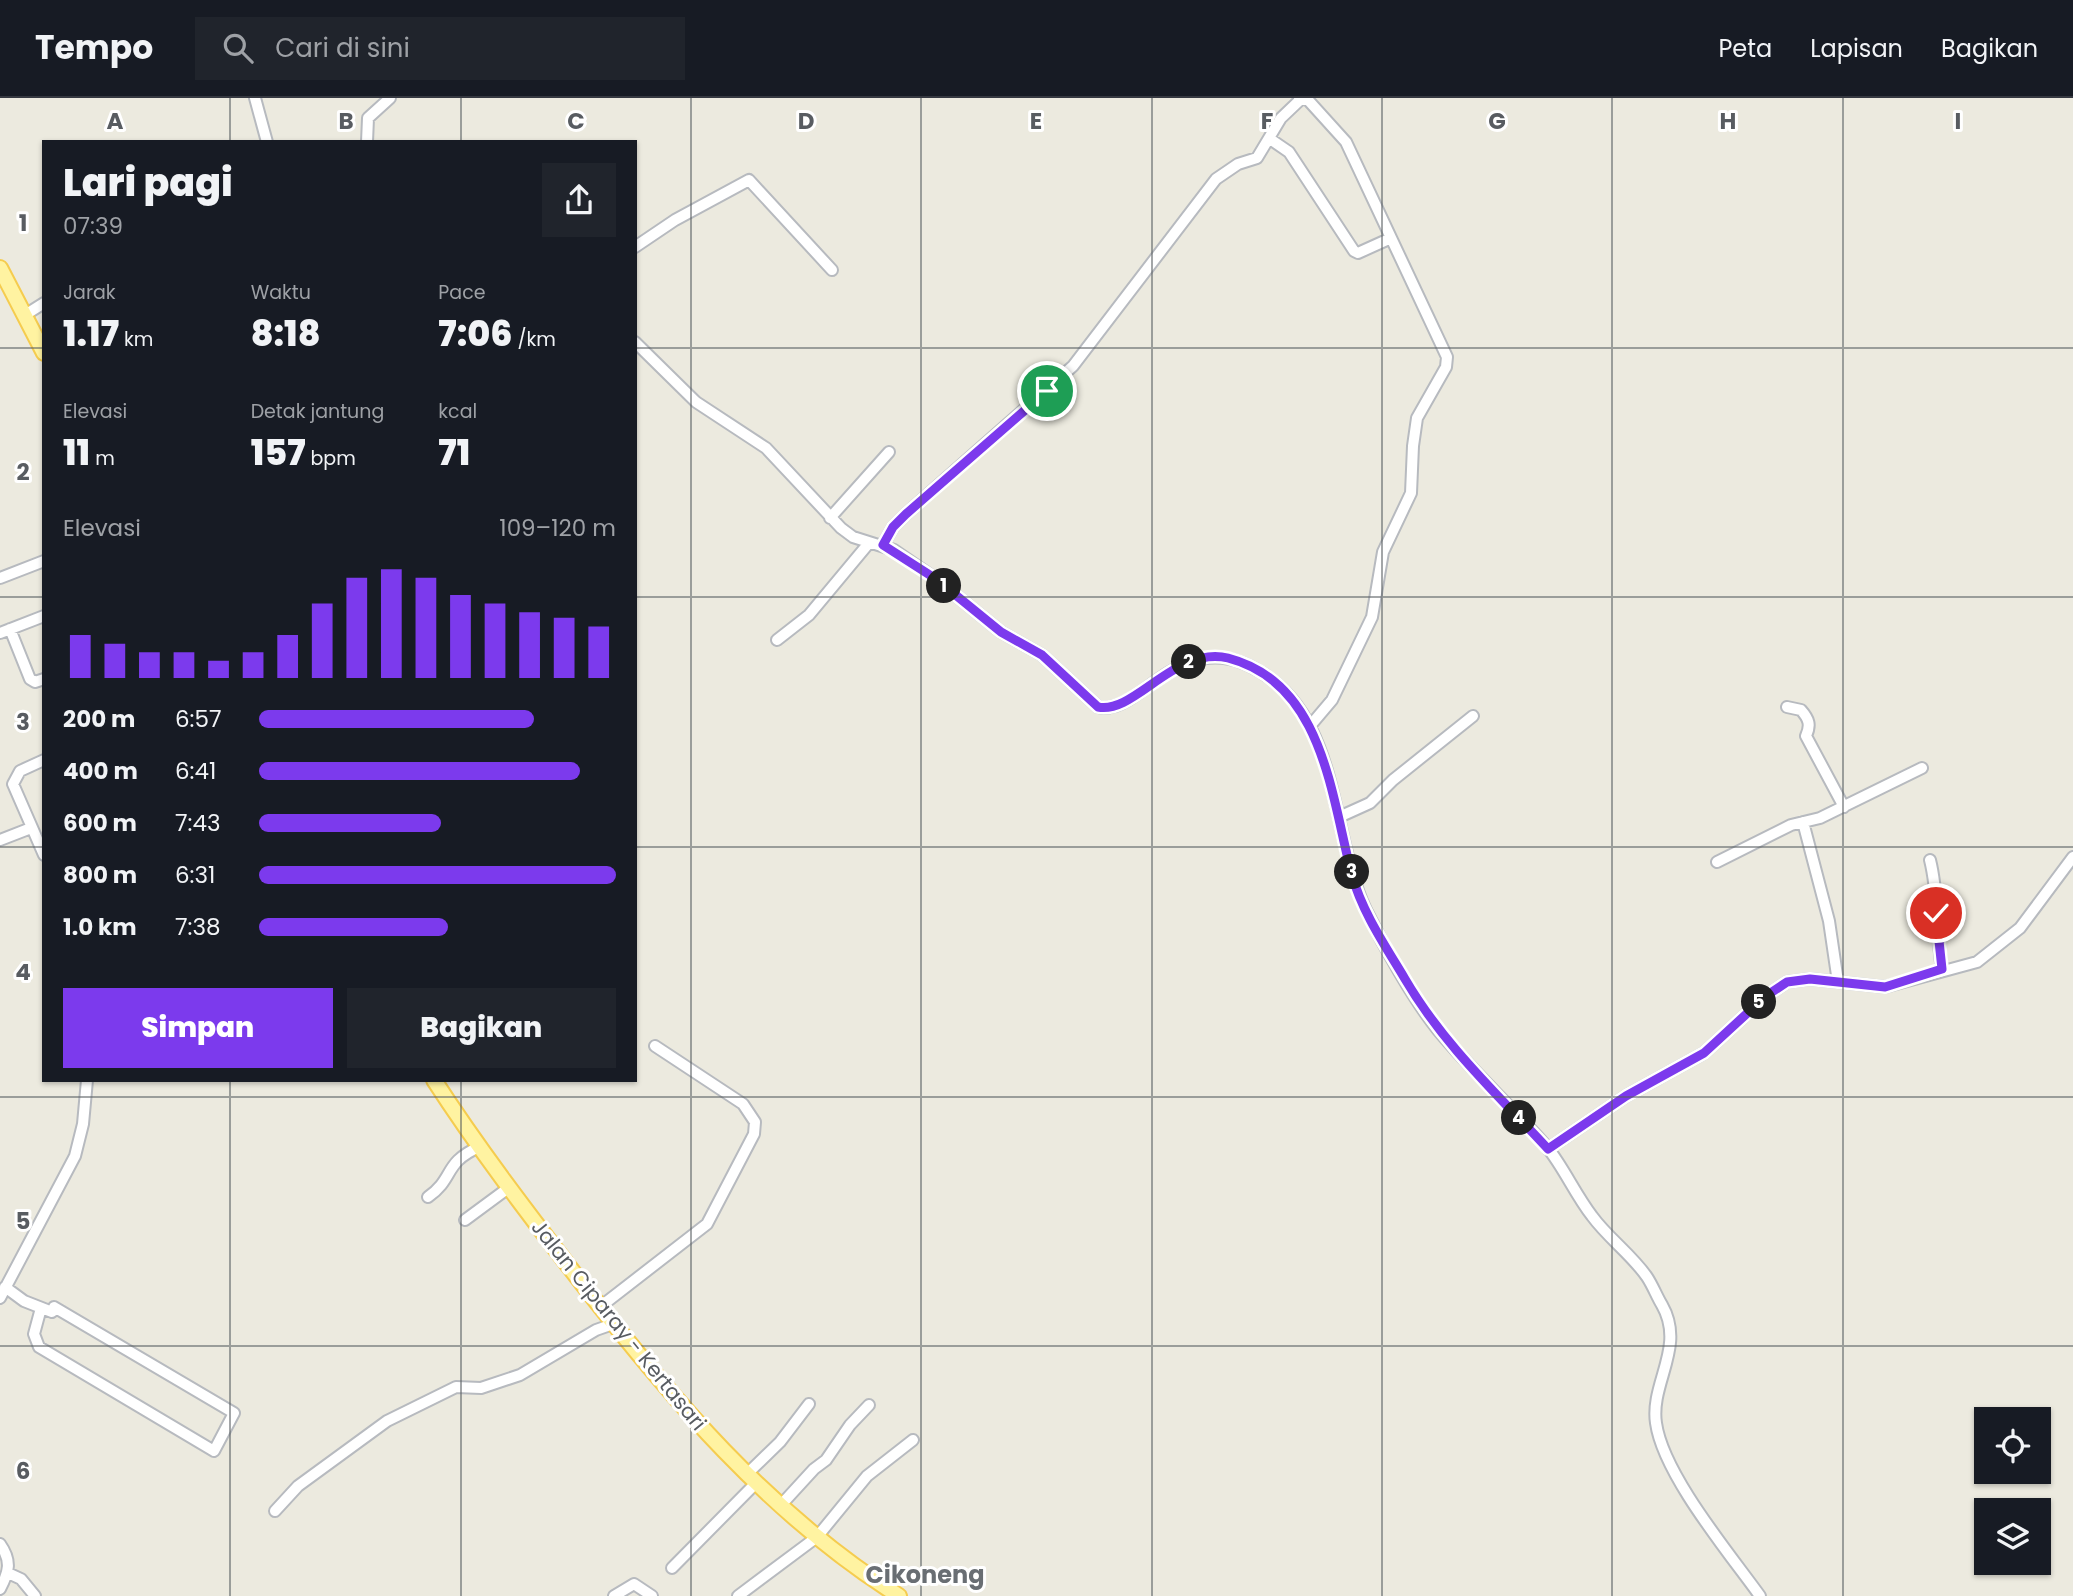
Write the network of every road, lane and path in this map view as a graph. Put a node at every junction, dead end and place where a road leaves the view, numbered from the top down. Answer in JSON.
{"nodes":[{"id":1,"x":256,"y":98,"type":"edge"},
{"id":2,"x":390,"y":98,"type":"edge"},
{"id":3,"x":1300,"y":98,"type":"edge"},
{"id":4,"x":1270,"y":139,"type":"junction"},
{"id":5,"x":266,"y":140,"type":"edge"},
{"id":6,"x":367,"y":140,"type":"edge"},
{"id":7,"x":1389,"y":239,"type":"junction"},
{"id":8,"x":637,"y":246,"type":"edge"},
{"id":9,"x":0,"y":268,"type":"edge"},
{"id":10,"x":832,"y":270,"type":"dead end"},
{"id":11,"x":42,"y":304,"type":"edge"},
{"id":12,"x":25,"y":315,"type":"junction"},
{"id":13,"x":637,"y":344,"type":"edge"},
{"id":14,"x":42,"y":349,"type":"edge"},
{"id":15,"x":890,"y":452,"type":"dead end"},
{"id":16,"x":830,"y":518,"type":"junction"},
{"id":17,"x":869,"y":543,"type":"junction"},
{"id":18,"x":883,"y":545,"type":"junction"},
{"id":19,"x":42,"y":562,"type":"edge"},
{"id":20,"x":0,"y":578,"type":"edge"},
{"id":21,"x":42,"y":617,"type":"edge"},
{"id":22,"x":5,"y":631,"type":"edge"},
{"id":23,"x":777,"y":640,"type":"dead end"},
{"id":24,"x":42,"y":680,"type":"edge"},
{"id":25,"x":1787,"y":707,"type":"dead end"},
{"id":26,"x":1473,"y":716,"type":"dead end"},
{"id":27,"x":1310,"y":726,"type":"junction"},
{"id":28,"x":42,"y":761,"type":"edge"},
{"id":29,"x":1922,"y":768,"type":"dead end"},
{"id":30,"x":1844,"y":807,"type":"junction"},
{"id":31,"x":1339,"y":817,"type":"junction"},
{"id":32,"x":1803,"y":822,"type":"junction"},
{"id":33,"x":31,"y":828,"type":"junction"},
{"id":34,"x":0,"y":841,"type":"edge"},
{"id":35,"x":42,"y":851,"type":"edge"},
{"id":36,"x":2073,"y":857,"type":"edge"},
{"id":37,"x":1930,"y":860,"type":"dead end"},
{"id":38,"x":1717,"y":863,"type":"dead end"},
{"id":39,"x":1942,"y":969,"type":"junction"},
{"id":40,"x":1838,"y":982,"type":"junction"},
{"id":41,"x":656,"y":1046,"type":"dead end"},
{"id":42,"x":87,"y":1082,"type":"edge"},
{"id":43,"x":434,"y":1082,"type":"edge"},
{"id":44,"x":478,"y":1147,"type":"junction"},
{"id":45,"x":1548,"y":1149,"type":"junction"},
{"id":46,"x":507,"y":1189,"type":"junction"},
{"id":47,"x":428,"y":1197,"type":"dead end"},
{"id":48,"x":465,"y":1220,"type":"dead end"},
{"id":49,"x":5,"y":1287,"type":"junction"},
{"id":50,"x":0,"y":1298,"type":"edge"},
{"id":51,"x":600,"y":1307,"type":"junction"},
{"id":52,"x":41,"y":1308,"type":"junction"},
{"id":53,"x":613,"y":1324,"type":"junction"},
{"id":54,"x":809,"y":1404,"type":"dead end"},
{"id":55,"x":869,"y":1405,"type":"dead end"},
{"id":56,"x":913,"y":1440,"type":"dead end"},
{"id":57,"x":752,"y":1478,"type":"junction"},
{"id":58,"x":781,"y":1505,"type":"junction"},
{"id":59,"x":275,"y":1511,"type":"dead end"},
{"id":60,"x":817,"y":1537,"type":"junction"},
{"id":61,"x":0,"y":1544,"type":"edge"},
{"id":62,"x":672,"y":1568,"type":"dead end"},
{"id":63,"x":8,"y":1573,"type":"junction"},
{"id":64,"x":0,"y":1589,"type":"edge"},
{"id":65,"x":35,"y":1596,"type":"edge"},
{"id":66,"x":614,"y":1596,"type":"edge"},
{"id":67,"x":652,"y":1596,"type":"edge"},
{"id":68,"x":738,"y":1596,"type":"edge"},
{"id":69,"x":899,"y":1596,"type":"edge"},
{"id":70,"x":1760,"y":1596,"type":"edge"}],
"edges":[{"from":1,"to":5,"type":"street"},
{"from":2,"to":6,"type":"street"},
{"from":3,"to":4,"type":"street"},
{"from":3,"to":7,"type":"street"},
{"from":4,"to":7,"type":"street"},
{"from":4,"to":18,"type":"street"},
{"from":7,"to":27,"type":"street"},
{"from":8,"to":10,"type":"street"},
{"from":9,"to":12,"type":"main road"},
{"from":11,"to":12,"type":"street"},
{"from":12,"to":14,"type":"main road"},
{"from":13,"to":16,"type":"street"},
{"from":15,"to":16,"type":"street"},
{"from":16,"to":17,"type":"street"},
{"from":17,"to":18,"type":"street"},
{"from":17,"to":23,"type":"street"},
{"from":18,"to":27,"type":"street"},
{"from":19,"to":20,"type":"street"},
{"from":21,"to":22,"type":"street"},
{"from":22,"to":24,"type":"street"},
{"from":25,"to":30,"type":"street"},
{"from":26,"to":31,"type":"street"},
{"from":27,"to":31,"type":"street"},
{"from":28,"to":33,"type":"street"},
{"from":29,"to":30,"type":"street"},
{"from":30,"to":32,"type":"street"},
{"from":31,"to":45,"type":"street"},
{"from":32,"to":38,"type":"street"},
{"from":32,"to":40,"type":"street"},
{"from":33,"to":34,"type":"street"},
{"from":33,"to":35,"type":"street"},
{"from":36,"to":39,"type":"street"},
{"from":37,"to":39,"type":"street"},
{"from":39,"to":40,"type":"street"},
{"from":40,"to":45,"type":"street"},
{"from":41,"to":51,"type":"street"},
{"from":42,"to":49,"type":"street"},
{"from":43,"to":44,"type":"main road","name":"Jalan Ciparay - Kertasari"},
{"from":44,"to":46,"type":"main road","name":"Jalan Ciparay - Kertasari"},
{"from":44,"to":47,"type":"street"},
{"from":45,"to":70,"type":"street"},
{"from":46,"to":48,"type":"street"},
{"from":46,"to":51,"type":"main road","name":"Jalan Ciparay - Kertasari"},
{"from":49,"to":50,"type":"street"},
{"from":49,"to":52,"type":"street"},
{"from":51,"to":53,"type":"main road","name":"Jalan Ciparay - Kertasari"},
{"from":52,"to":52,"type":"street"},
{"from":53,"to":57,"type":"main road","name":"Jalan Ciparay - Kertasari"},
{"from":53,"to":59,"type":"street"},
{"from":54,"to":57,"type":"street"},
{"from":55,"to":58,"type":"street"},
{"from":56,"to":60,"type":"street"},
{"from":57,"to":58,"type":"main road","name":"Jalan Ciparay - Kertasari"},
{"from":57,"to":62,"type":"street"},
{"from":58,"to":60,"type":"main road","name":"Jalan Ciparay - Kertasari"},
{"from":60,"to":68,"type":"street"},
{"from":60,"to":69,"type":"main road","name":"Jalan Ciparay - Kertasari"},
{"from":61,"to":63,"type":"street"},
{"from":63,"to":64,"type":"street"},
{"from":63,"to":65,"type":"street"},
{"from":66,"to":67,"type":"street"}]}
